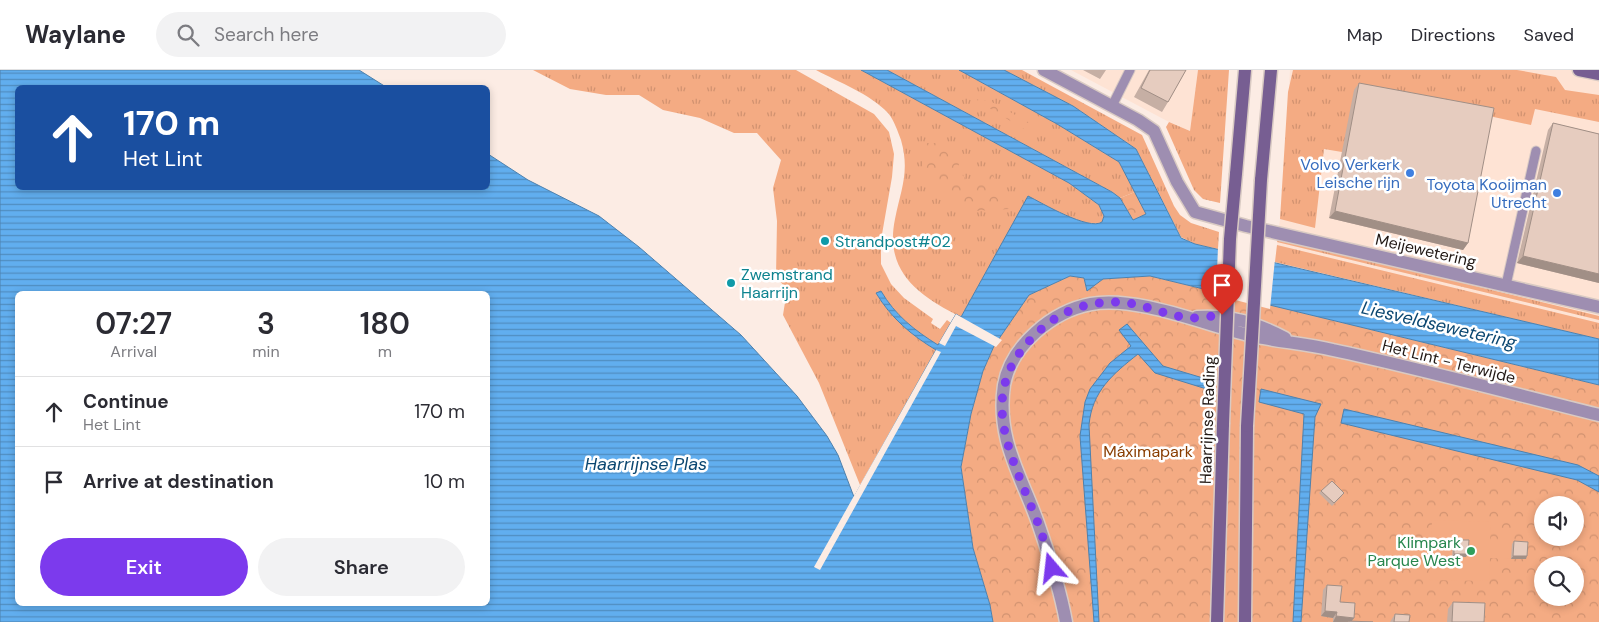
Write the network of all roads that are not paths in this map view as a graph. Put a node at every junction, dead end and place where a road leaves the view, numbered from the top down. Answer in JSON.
{"nodes":[{"id":1,"x":1044,"y":70,"type":"edge"},
{"id":2,"x":1130,"y":70,"type":"edge"},
{"id":3,"x":1245,"y":70,"type":"edge"},
{"id":4,"x":1579,"y":70,"type":"edge"},
{"id":5,"x":1272,"y":71,"type":"edge"},
{"id":6,"x":1599,"y":74,"type":"edge"},
{"id":7,"x":1112,"y":106,"type":"junction"},
{"id":8,"x":1536,"y":151,"type":"dead end"},
{"id":9,"x":1506,"y":285,"type":"junction"},
{"id":10,"x":1599,"y":306,"type":"edge"},
{"id":11,"x":1599,"y":415,"type":"edge"},
{"id":12,"x":1066,"y":622,"type":"edge"},
{"id":13,"x":1217,"y":622,"type":"edge"},
{"id":14,"x":1245,"y":622,"type":"edge"}],
"edges":[{"from":1,"to":7,"type":"street","name":"Meijewetering"},
{"from":2,"to":7,"type":"lane"},
{"from":3,"to":13,"type":"main road","name":"Haarrijnse Rading","bridge":true},
{"from":4,"to":6,"type":"main road"},
{"from":5,"to":14,"type":"main road","bridge":true},
{"from":7,"to":9,"type":"street","name":"Meijewetering"},
{"from":8,"to":9,"type":"lane"},
{"from":9,"to":10,"type":"street","name":"Meijewetering"},
{"from":11,"to":12,"type":"street","name":"Het Lint - Terwijde"}]}
